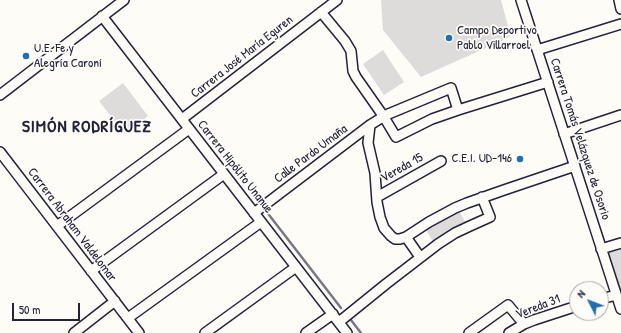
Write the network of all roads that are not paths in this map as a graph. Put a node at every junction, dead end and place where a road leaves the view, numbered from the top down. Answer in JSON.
{"nodes":[{"id":1,"x":124,"y":0,"type":"edge"},
{"id":2,"x":337,"y":0,"type":"edge"},
{"id":3,"x":521,"y":0,"type":"edge"},
{"id":4,"x":619,"y":0,"type":"edge"},
{"id":5,"x":621,"y":9,"type":"edge"},
{"id":6,"x":321,"y":12,"type":"junction"},
{"id":7,"x":102,"y":16,"type":"junction"},
{"id":8,"x":621,"y":24,"type":"edge"},
{"id":9,"x":537,"y":50,"type":"junction"},
{"id":10,"x":548,"y":82,"type":"junction"},
{"id":11,"x":0,"y":95,"type":"edge"},
{"id":12,"x":458,"y":110,"type":"junction"},
{"id":13,"x":621,"y":115,"type":"edge"},
{"id":14,"x":384,"y":117,"type":"junction"},
{"id":15,"x":182,"y":119,"type":"junction"},
{"id":16,"x":370,"y":125,"type":"junction"},
{"id":17,"x":189,"y":129,"type":"junction"},
{"id":18,"x":564,"y":134,"type":"junction"},
{"id":19,"x":0,"y":152,"type":"edge"},
{"id":20,"x":441,"y":161,"type":"dead end"},
{"id":21,"x":575,"y":166,"type":"junction"},
{"id":22,"x":224,"y":174,"type":"junction"},
{"id":23,"x":377,"y":197,"type":"junction"},
{"id":24,"x":482,"y":197,"type":"junction"},
{"id":25,"x":254,"y":213,"type":"junction"},
{"id":26,"x":261,"y":222,"type":"junction"},
{"id":27,"x":57,"y":226,"type":"junction"},
{"id":28,"x":406,"y":238,"type":"junction"},
{"id":29,"x":621,"y":243,"type":"edge"},
{"id":30,"x":602,"y":249,"type":"junction"},
{"id":31,"x":420,"y":258,"type":"junction"},
{"id":32,"x":296,"y":267,"type":"junction"},
{"id":33,"x":91,"y":271,"type":"junction"},
{"id":34,"x":616,"y":294,"type":"junction"},
{"id":35,"x":609,"y":296,"type":"edge"},
{"id":36,"x":115,"y":301,"type":"junction"},
{"id":37,"x":569,"y":308,"type":"edge"},
{"id":38,"x":621,"y":309,"type":"edge"},
{"id":39,"x":333,"y":314,"type":"junction"},
{"id":40,"x":128,"y":318,"type":"junction"},
{"id":41,"x":339,"y":322,"type":"junction"},
{"id":42,"x":524,"y":324,"type":"junction"},
{"id":43,"x":74,"y":333,"type":"edge"},
{"id":44,"x":139,"y":333,"type":"edge"},
{"id":45,"x":205,"y":333,"type":"edge"},
{"id":46,"x":306,"y":333,"type":"edge"},
{"id":47,"x":347,"y":333,"type":"edge"},
{"id":48,"x":469,"y":333,"type":"edge"},
{"id":49,"x":509,"y":333,"type":"edge"}],
"edges":[{"from":1,"to":7,"type":"street"},
{"from":2,"to":6,"type":"street","name":"Carrera José María Eguren"},
{"from":3,"to":9,"type":"street","name":"Carrera Tomás Velázquez de Osorio"},
{"from":4,"to":5,"type":"street"},
{"from":6,"to":14,"type":"street"},
{"from":6,"to":15,"type":"street","name":"Carrera José María Eguren"},
{"from":7,"to":11,"type":"street"},
{"from":7,"to":15,"type":"street","name":"Carrera Hipólito Unanue"},
{"from":8,"to":9,"type":"street"},
{"from":9,"to":10,"type":"street","name":"Carrera Tomás Velázquez de Osorio"},
{"from":10,"to":12,"type":"street"},
{"from":10,"to":18,"type":"street","name":"Carrera Tomás Velázquez de Osorio"},
{"from":12,"to":14,"type":"street"},
{"from":12,"to":14,"type":"street","name":"Calle Pardo Umaña"},
{"from":13,"to":18,"type":"street"},
{"from":14,"to":16,"type":"street","name":"Calle Pardo Umaña"},
{"from":15,"to":17,"type":"street","name":"Carrera Hipólito Unanue"},
{"from":16,"to":23,"type":"street"},
{"from":16,"to":25,"type":"street","name":"Calle Pardo Umaña"},
{"from":17,"to":22,"type":"street","name":"Carrera Hipólito Unanue"},
{"from":17,"to":27,"type":"street"},
{"from":18,"to":21,"type":"street","name":"Carrera Tomás Velázquez de Osorio"},
{"from":19,"to":27,"type":"street","name":"Carrera Abraham Valdelomar"},
{"from":20,"to":23,"type":"street","name":"Vereda 15"},
{"from":21,"to":24,"type":"street"},
{"from":21,"to":30,"type":"street","name":"Carrera Tomás Velázquez de Osorio"},
{"from":22,"to":25,"type":"street","name":"Carrera Hipólito Unanue"},
{"from":22,"to":33,"type":"street"},
{"from":23,"to":28,"type":"street"},
{"from":24,"to":28,"type":"street"},
{"from":24,"to":31,"type":"street"},
{"from":25,"to":26,"type":"street","name":"Carrera Hipólito Unanue"},
{"from":26,"to":32,"type":"street","name":"Carrera Hipólito Unanue"},
{"from":26,"to":40,"type":"street"},
{"from":27,"to":33,"type":"street","name":"Carrera Abraham Valdelomar"},
{"from":28,"to":31,"type":"street"},
{"from":29,"to":30,"type":"street"},
{"from":30,"to":34,"type":"street","name":"Carrera Tomás Velázquez de Osorio"},
{"from":31,"to":41,"type":"street"},
{"from":32,"to":39,"type":"street","name":"Carrera Hipólito Unanue"},
{"from":32,"to":45,"type":"street"},
{"from":33,"to":36,"type":"street","name":"Carrera Abraham Valdelomar"},
{"from":34,"to":35,"type":"street"},
{"from":34,"to":38,"type":"street","name":"Carrera Tomás Velázquez de Osorio"},
{"from":36,"to":40,"type":"street","name":"Carrera Abraham Valdelomar"},
{"from":36,"to":43,"type":"street"},
{"from":37,"to":42,"type":"street","name":"Vereda 31"},
{"from":39,"to":41,"type":"street","name":"Carrera Hipólito Unanue"},
{"from":39,"to":46,"type":"street"},
{"from":40,"to":44,"type":"street","name":"Carrera Abraham Valdelomar"},
{"from":41,"to":47,"type":"street","name":"Carrera Hipólito Unanue"},
{"from":42,"to":48,"type":"street","name":"Vereda 31"},
{"from":42,"to":49,"type":"street","name":"Vereda 31"}]}
